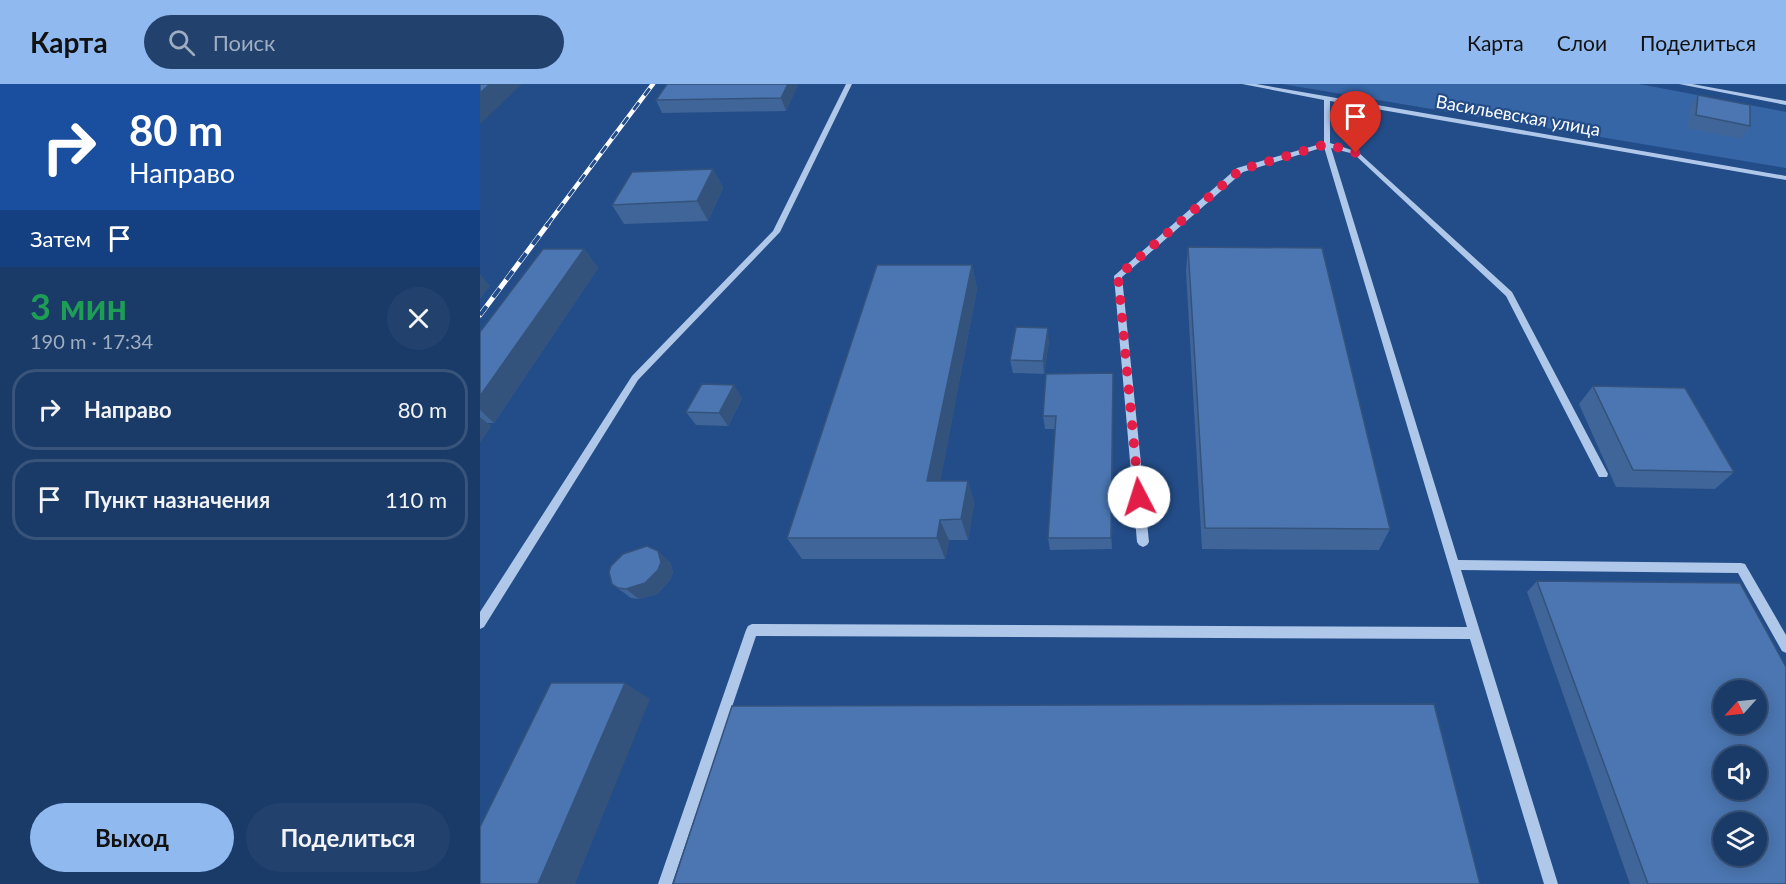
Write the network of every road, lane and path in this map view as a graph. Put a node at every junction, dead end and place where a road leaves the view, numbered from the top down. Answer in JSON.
{"nodes":[{"id":1,"x":849,"y":84,"type":"edge"},
{"id":2,"x":1245,"y":84,"type":"edge"},
{"id":3,"x":1682,"y":84,"type":"edge"},
{"id":4,"x":1327,"y":99,"type":"junction"},
{"id":5,"x":1786,"y":103,"type":"edge"},
{"id":6,"x":1327,"y":144,"type":"junction"},
{"id":7,"x":1786,"y":178,"type":"edge"},
{"id":8,"x":1603,"y":474,"type":"dead end"},
{"id":9,"x":1143,"y":542,"type":"dead end"},
{"id":10,"x":1454,"y":566,"type":"junction"},
{"id":11,"x":480,"y":623,"type":"edge"},
{"id":12,"x":1474,"y":633,"type":"junction"},
{"id":13,"x":1786,"y":647,"type":"edge"},
{"id":14,"x":665,"y":884,"type":"edge"},
{"id":15,"x":1551,"y":884,"type":"edge"}],
"edges":[{"from":1,"to":11,"type":"street"},
{"from":2,"to":4,"type":"street","name":"Васильевская улица"},
{"from":3,"to":5,"type":"street"},
{"from":4,"to":6,"type":"street"},
{"from":4,"to":7,"type":"street","name":"Васильевская улица"},
{"from":6,"to":8,"type":"street"},
{"from":6,"to":9,"type":"street"},
{"from":6,"to":10,"type":"street"},
{"from":10,"to":12,"type":"street"},
{"from":10,"to":13,"type":"street"},
{"from":12,"to":14,"type":"street"},
{"from":12,"to":15,"type":"street"}]}
